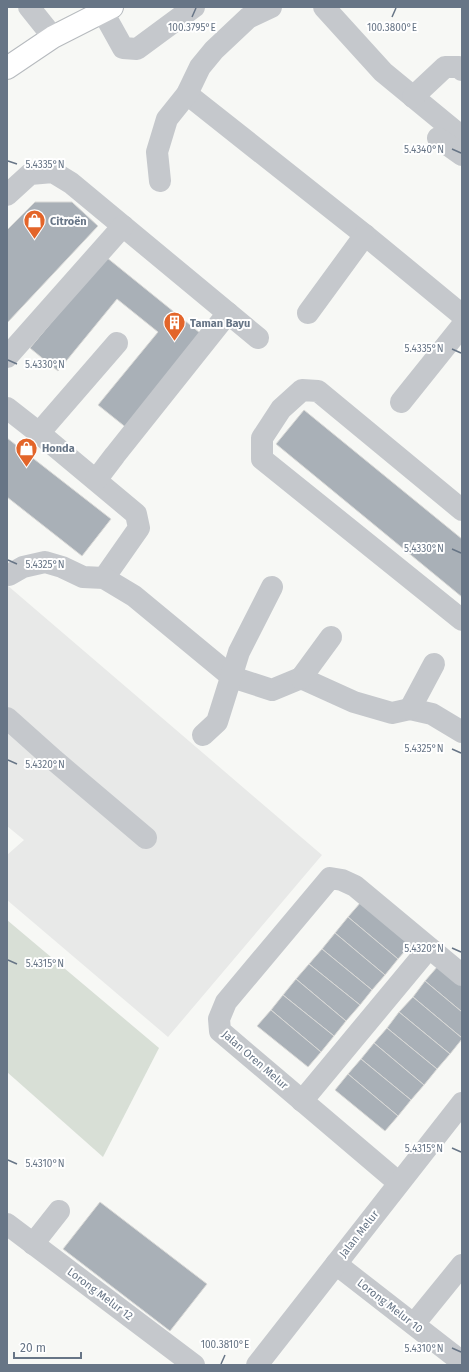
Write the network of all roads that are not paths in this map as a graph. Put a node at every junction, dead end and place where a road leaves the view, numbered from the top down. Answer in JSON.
{"nodes":[{"id":1,"x":29,"y":7,"type":"edge"},
{"id":2,"x":194,"y":7,"type":"edge"},
{"id":3,"x":271,"y":7,"type":"edge"},
{"id":4,"x":324,"y":7,"type":"edge"},
{"id":5,"x":107,"y":10,"type":"edge"},
{"id":6,"x":53,"y":37,"type":"junction"},
{"id":7,"x":7,"y":68,"type":"edge"},
{"id":8,"x":462,"y":70,"type":"edge"},
{"id":9,"x":187,"y":94,"type":"junction"},
{"id":10,"x":413,"y":97,"type":"junction"},
{"id":11,"x":462,"y":137,"type":"edge"},
{"id":12,"x":438,"y":138,"type":"dead end"},
{"id":13,"x":462,"y":155,"type":"edge"},
{"id":14,"x":160,"y":181,"type":"dead end"},
{"id":15,"x":7,"y":195,"type":"edge"},
{"id":16,"x":123,"y":226,"type":"junction"},
{"id":17,"x":365,"y":235,"type":"junction"},
{"id":18,"x":228,"y":313,"type":"junction"},
{"id":19,"x":308,"y":313,"type":"dead end"},
{"id":20,"x":462,"y":315,"type":"edge"},
{"id":21,"x":462,"y":326,"type":"edge"},
{"id":22,"x":258,"y":338,"type":"dead end"},
{"id":23,"x":117,"y":343,"type":"dead end"},
{"id":24,"x":7,"y":357,"type":"edge"},
{"id":25,"x":401,"y":402,"type":"dead end"},
{"id":26,"x":7,"y":408,"type":"edge"},
{"id":27,"x":39,"y":433,"type":"junction"},
{"id":28,"x":96,"y":480,"type":"junction"},
{"id":29,"x":462,"y":510,"type":"edge"},
{"id":30,"x":9,"y":575,"type":"dead end"},
{"id":31,"x":104,"y":578,"type":"junction"},
{"id":32,"x":272,"y":587,"type":"dead end"},
{"id":33,"x":462,"y":620,"type":"edge"},
{"id":34,"x":331,"y":637,"type":"dead end"},
{"id":35,"x":434,"y":664,"type":"dead end"},
{"id":36,"x":232,"y":677,"type":"junction"},
{"id":37,"x":301,"y":678,"type":"junction"},
{"id":38,"x":410,"y":709,"type":"junction"},
{"id":39,"x":7,"y":718,"type":"edge"},
{"id":40,"x":462,"y":732,"type":"edge"},
{"id":41,"x":203,"y":735,"type":"dead end"},
{"id":42,"x":146,"y":838,"type":"dead end"},
{"id":43,"x":429,"y":948,"type":"junction"},
{"id":44,"x":462,"y":975,"type":"edge"},
{"id":45,"x":302,"y":1101,"type":"junction"},
{"id":46,"x":462,"y":1103,"type":"edge"},
{"id":47,"x":399,"y":1183,"type":"junction"},
{"id":48,"x":59,"y":1211,"type":"dead end"},
{"id":49,"x":7,"y":1224,"type":"edge"},
{"id":50,"x":33,"y":1244,"type":"junction"},
{"id":51,"x":336,"y":1264,"type":"junction"},
{"id":52,"x":462,"y":1266,"type":"edge"},
{"id":53,"x":414,"y":1324,"type":"junction"},
{"id":54,"x":462,"y":1362,"type":"edge"},
{"id":55,"x":194,"y":1365,"type":"edge"},
{"id":56,"x":257,"y":1365,"type":"edge"}],
"edges":[{"from":1,"to":6,"type":"street"},
{"from":2,"to":5,"type":"street"},
{"from":3,"to":9,"type":"street"},
{"from":4,"to":10,"type":"street"},
{"from":5,"to":6,"type":"main road"},
{"from":6,"to":7,"type":"main road"},
{"from":8,"to":10,"type":"street"},
{"from":9,"to":14,"type":"street"},
{"from":9,"to":17,"type":"street"},
{"from":10,"to":11,"type":"street"},
{"from":12,"to":13,"type":"street"},
{"from":15,"to":16,"type":"street"},
{"from":16,"to":18,"type":"street"},
{"from":16,"to":24,"type":"street"},
{"from":17,"to":19,"type":"street"},
{"from":17,"to":20,"type":"street"},
{"from":18,"to":22,"type":"street"},
{"from":18,"to":28,"type":"street"},
{"from":21,"to":25,"type":"street"},
{"from":23,"to":27,"type":"street"},
{"from":26,"to":27,"type":"street"},
{"from":27,"to":28,"type":"street"},
{"from":28,"to":31,"type":"street"},
{"from":29,"to":33,"type":"street"},
{"from":30,"to":31,"type":"street"},
{"from":31,"to":36,"type":"street"},
{"from":32,"to":36,"type":"street"},
{"from":34,"to":37,"type":"street"},
{"from":35,"to":38,"type":"street"},
{"from":36,"to":37,"type":"street"},
{"from":36,"to":41,"type":"street"},
{"from":37,"to":38,"type":"street"},
{"from":38,"to":40,"type":"street"},
{"from":39,"to":42,"type":"street"},
{"from":43,"to":44,"type":"street"},
{"from":43,"to":45,"type":"street"},
{"from":43,"to":45,"type":"street","name":"Jalan Oren Melur"},
{"from":45,"to":47,"type":"street","name":"Jalan Oren Melur"},
{"from":46,"to":47,"type":"street","name":"Jalan Melur"},
{"from":47,"to":51,"type":"street","name":"Jalan Melur"},
{"from":48,"to":50,"type":"street"},
{"from":49,"to":50,"type":"street","name":"Lorong Melur 12"},
{"from":50,"to":55,"type":"street","name":"Lorong Melur 12"},
{"from":51,"to":53,"type":"street","name":"Lorong Melur 10"},
{"from":51,"to":56,"type":"street","name":"Jalan Melur"},
{"from":52,"to":53,"type":"street"},
{"from":53,"to":54,"type":"street","name":"Lorong Melur 10"}]}
